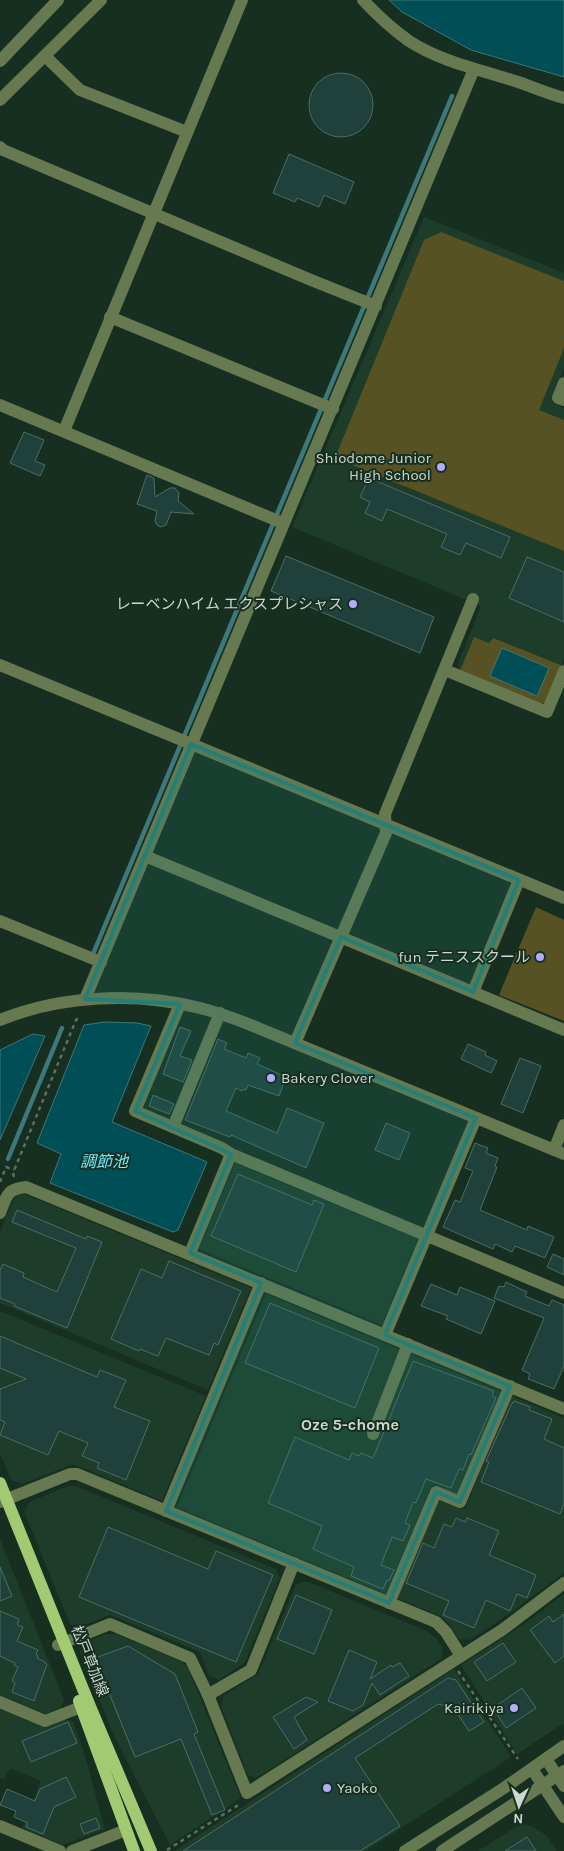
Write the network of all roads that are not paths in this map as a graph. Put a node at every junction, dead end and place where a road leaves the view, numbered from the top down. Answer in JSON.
{"nodes":[{"id":1,"x":58,"y":0,"type":"edge"},
{"id":2,"x":102,"y":0,"type":"edge"},
{"id":3,"x":242,"y":0,"type":"edge"},
{"id":4,"x":363,"y":0,"type":"edge"},
{"id":5,"x":45,"y":56,"type":"junction"},
{"id":6,"x":0,"y":61,"type":"edge"},
{"id":7,"x":474,"y":69,"type":"junction"},
{"id":8,"x":564,"y":98,"type":"edge"},
{"id":9,"x":0,"y":100,"type":"edge"},
{"id":10,"x":187,"y":132,"type":"junction"},
{"id":11,"x":0,"y":147,"type":"edge"},
{"id":12,"x":154,"y":213,"type":"junction"},
{"id":13,"x":376,"y":306,"type":"junction"},
{"id":14,"x":110,"y":317,"type":"junction"},
{"id":15,"x":564,"y":383,"type":"edge"},
{"id":16,"x":564,"y":400,"type":"edge"},
{"id":17,"x":0,"y":405,"type":"edge"},
{"id":18,"x":333,"y":408,"type":"junction"},
{"id":19,"x":64,"y":431,"type":"junction"},
{"id":20,"x":283,"y":523,"type":"junction"},
{"id":21,"x":473,"y":598,"type":"dead end"},
{"id":22,"x":0,"y":664,"type":"edge"},
{"id":23,"x":445,"y":670,"type":"junction"},
{"id":24,"x":564,"y":671,"type":"edge"},
{"id":25,"x":185,"y":742,"type":"junction"},
{"id":26,"x":385,"y":825,"type":"junction"},
{"id":27,"x":145,"y":856,"type":"junction"},
{"id":28,"x":520,"y":880,"type":"junction"},
{"id":29,"x":564,"y":898,"type":"edge"},
{"id":30,"x":0,"y":921,"type":"edge"},
{"id":31,"x":340,"y":937,"type":"junction"},
{"id":32,"x":101,"y":962,"type":"junction"},
{"id":33,"x":473,"y":992,"type":"junction"},
{"id":34,"x":85,"y":999,"type":"junction"},
{"id":35,"x":180,"y":1004,"type":"junction"},
{"id":36,"x":220,"y":1013,"type":"junction"},
{"id":37,"x":0,"y":1020,"type":"edge"},
{"id":38,"x":564,"y":1030,"type":"edge"},
{"id":39,"x":295,"y":1043,"type":"junction"},
{"id":40,"x":476,"y":1118,"type":"junction"},
{"id":41,"x":564,"y":1125,"type":"edge"},
{"id":42,"x":173,"y":1127,"type":"junction"},
{"id":43,"x":559,"y":1152,"type":"edge"},
{"id":44,"x":231,"y":1154,"type":"junction"},
{"id":45,"x":0,"y":1213,"type":"edge"},
{"id":46,"x":427,"y":1236,"type":"junction"},
{"id":47,"x":190,"y":1253,"type":"junction"},
{"id":48,"x":261,"y":1283,"type":"junction"},
{"id":49,"x":564,"y":1293,"type":"edge"},
{"id":50,"x":385,"y":1334,"type":"junction"},
{"id":51,"x":408,"y":1344,"type":"junction"},
{"id":52,"x":510,"y":1386,"type":"junction"},
{"id":53,"x":564,"y":1409,"type":"edge"},
{"id":54,"x":373,"y":1434,"type":"dead end"},
{"id":55,"x":0,"y":1483,"type":"edge"},
{"id":56,"x":2,"y":1502,"type":"edge"},
{"id":57,"x":166,"y":1510,"type":"junction"},
{"id":58,"x":294,"y":1563,"type":"junction"},
{"id":59,"x":564,"y":1583,"type":"edge"},
{"id":60,"x":389,"y":1603,"type":"junction"},
{"id":61,"x":62,"y":1644,"type":"junction"},
{"id":62,"x":457,"y":1659,"type":"junction"},
{"id":63,"x":208,"y":1695,"type":"junction"},
{"id":64,"x":0,"y":1702,"type":"edge"},
{"id":65,"x":85,"y":1705,"type":"junction"},
{"id":66,"x":564,"y":1746,"type":"edge"},
{"id":67,"x":546,"y":1759,"type":"junction"},
{"id":68,"x":532,"y":1769,"type":"junction"},
{"id":69,"x":562,"y":1778,"type":"edge"},
{"id":70,"x":543,"y":1785,"type":"junction"},
{"id":71,"x":564,"y":1817,"type":"edge"},
{"id":72,"x":0,"y":1826,"type":"edge"},
{"id":73,"x":126,"y":1830,"type":"junction"},
{"id":74,"x":60,"y":1851,"type":"edge"},
{"id":75,"x":72,"y":1851,"type":"edge"},
{"id":76,"x":134,"y":1851,"type":"edge"},
{"id":77,"x":151,"y":1851,"type":"edge"},
{"id":78,"x":405,"y":1851,"type":"edge"},
{"id":79,"x":442,"y":1851,"type":"edge"}],
"edges":[{"from":1,"to":6,"type":"street"},
{"from":2,"to":5,"type":"street"},
{"from":3,"to":10,"type":"street"},
{"from":4,"to":7,"type":"street"},
{"from":5,"to":9,"type":"street"},
{"from":5,"to":10,"type":"street"},
{"from":7,"to":8,"type":"street"},
{"from":7,"to":13,"type":"street"},
{"from":10,"to":12,"type":"street"},
{"from":11,"to":12,"type":"street"},
{"from":12,"to":13,"type":"street"},
{"from":12,"to":14,"type":"street"},
{"from":13,"to":18,"type":"street"},
{"from":14,"to":18,"type":"street"},
{"from":14,"to":19,"type":"street"},
{"from":15,"to":16,"type":"street"},
{"from":17,"to":19,"type":"street"},
{"from":18,"to":20,"type":"street"},
{"from":19,"to":20,"type":"street"},
{"from":20,"to":25,"type":"street"},
{"from":21,"to":23,"type":"street"},
{"from":22,"to":25,"type":"street"},
{"from":23,"to":24,"type":"street"},
{"from":23,"to":26,"type":"street"},
{"from":25,"to":26,"type":"street"},
{"from":25,"to":27,"type":"street"},
{"from":26,"to":28,"type":"street"},
{"from":26,"to":31,"type":"street"},
{"from":27,"to":31,"type":"street"},
{"from":27,"to":32,"type":"street"},
{"from":28,"to":29,"type":"street"},
{"from":28,"to":33,"type":"street"},
{"from":30,"to":32,"type":"street"},
{"from":31,"to":33,"type":"street"},
{"from":31,"to":39,"type":"street"},
{"from":32,"to":34,"type":"street"},
{"from":33,"to":38,"type":"street"},
{"from":34,"to":35,"type":"street"},
{"from":34,"to":37,"type":"street"},
{"from":35,"to":36,"type":"street"},
{"from":35,"to":42,"type":"street"},
{"from":36,"to":39,"type":"street"},
{"from":36,"to":42,"type":"street"},
{"from":39,"to":40,"type":"street"},
{"from":40,"to":43,"type":"street"},
{"from":40,"to":46,"type":"street"},
{"from":41,"to":43,"type":"street"},
{"from":42,"to":44,"type":"street"},
{"from":44,"to":46,"type":"street"},
{"from":44,"to":47,"type":"street"},
{"from":45,"to":47,"type":"street"},
{"from":46,"to":49,"type":"street"},
{"from":46,"to":50,"type":"street"},
{"from":47,"to":48,"type":"street"},
{"from":48,"to":50,"type":"street"},
{"from":48,"to":57,"type":"street"},
{"from":50,"to":51,"type":"street"},
{"from":51,"to":52,"type":"street"},
{"from":51,"to":54,"type":"street"},
{"from":52,"to":53,"type":"street"},
{"from":52,"to":60,"type":"street"},
{"from":55,"to":56,"type":"main road","name":"松戸草加線"},
{"from":56,"to":57,"type":"street"},
{"from":56,"to":61,"type":"main road","name":"松戸草加線"},
{"from":57,"to":58,"type":"street"},
{"from":58,"to":60,"type":"street"},
{"from":58,"to":63,"type":"street"},
{"from":59,"to":62,"type":"street"},
{"from":60,"to":62,"type":"street"},
{"from":61,"to":63,"type":"street"},
{"from":61,"to":65,"type":"main road","name":"松戸草加線"},
{"from":62,"to":63,"type":"street"},
{"from":64,"to":65,"type":"street"},
{"from":65,"to":73,"type":"main road","name":"松戸草加線"},
{"from":65,"to":77,"type":"main road","name":"松戸草加線"},
{"from":66,"to":67,"type":"street"},
{"from":67,"to":68,"type":"street"},
{"from":67,"to":69,"type":"street"},
{"from":68,"to":70,"type":"street"},
{"from":68,"to":78,"type":"street"},
{"from":69,"to":70,"type":"street"},
{"from":70,"to":71,"type":"street"},
{"from":70,"to":79,"type":"street"},
{"from":72,"to":74,"type":"street"},
{"from":73,"to":75,"type":"street"},
{"from":73,"to":76,"type":"main road","name":"松戸草加線"}]}
